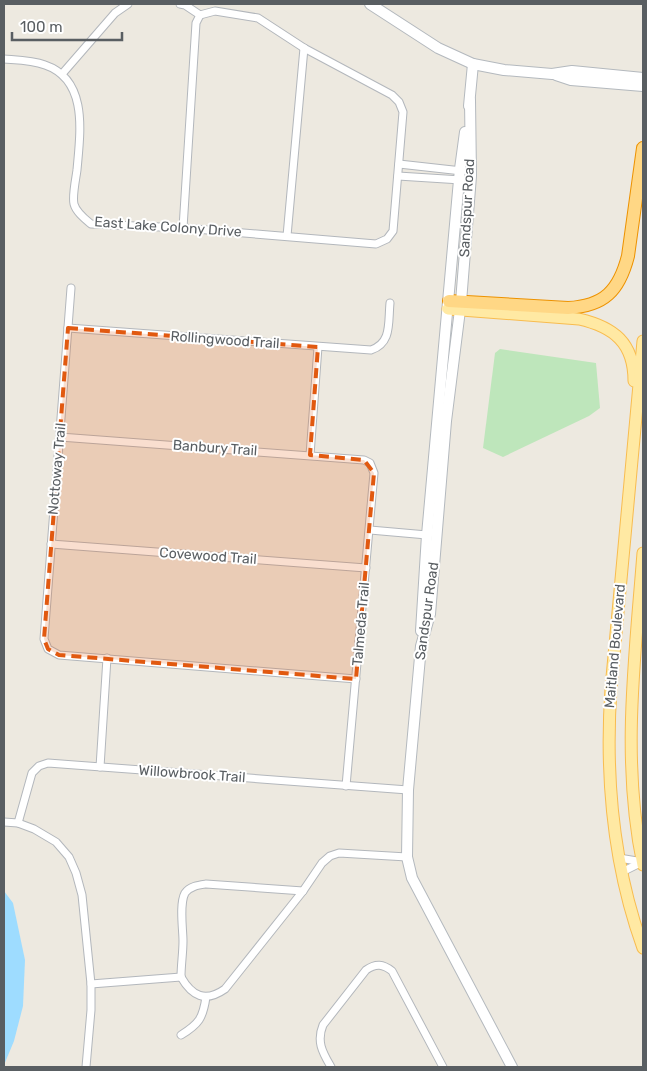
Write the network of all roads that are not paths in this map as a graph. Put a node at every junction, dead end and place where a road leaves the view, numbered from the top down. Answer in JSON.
{"nodes":[{"id":1,"x":128,"y":4,"type":"edge"},
{"id":2,"x":180,"y":4,"type":"edge"},
{"id":3,"x":370,"y":4,"type":"edge"},
{"id":4,"x":200,"y":15,"type":"junction"},
{"id":5,"x":304,"y":48,"type":"junction"},
{"id":6,"x":4,"y":59,"type":"edge"},
{"id":7,"x":473,"y":64,"type":"junction"},
{"id":8,"x":62,"y":74,"type":"junction"},
{"id":9,"x":552,"y":74,"type":"junction"},
{"id":10,"x":643,"y":78,"type":"edge"},
{"id":11,"x":643,"y":86,"type":"edge"},
{"id":12,"x":470,"y":100,"type":"junction"},
{"id":13,"x":643,"y":148,"type":"edge"},
{"id":14,"x":399,"y":164,"type":"junction"},
{"id":15,"x":436,"y":167,"type":"junction"},
{"id":16,"x":460,"y":169,"type":"junction"},
{"id":17,"x":398,"y":176,"type":"junction"},
{"id":18,"x":471,"y":176,"type":"junction"},
{"id":19,"x":434,"y":179,"type":"junction"},
{"id":20,"x":459,"y":181,"type":"junction"},
{"id":21,"x":183,"y":228,"type":"junction"},
{"id":22,"x":287,"y":236,"type":"junction"},
{"id":23,"x":71,"y":288,"type":"dead end"},
{"id":24,"x":390,"y":304,"type":"dead end"},
{"id":25,"x":454,"y":305,"type":"junction"},
{"id":26,"x":68,"y":328,"type":"junction"},
{"id":27,"x":643,"y":341,"type":"edge"},
{"id":28,"x":318,"y":347,"type":"junction"},
{"id":29,"x":60,"y":437,"type":"junction"},
{"id":30,"x":310,"y":455,"type":"junction"},
{"id":31,"x":633,"y":457,"type":"junction"},
{"id":32,"x":370,"y":463,"type":"joint"},
{"id":33,"x":370,"y":530,"type":"junction"},
{"id":34,"x":432,"y":535,"type":"junction"},
{"id":35,"x":51,"y":544,"type":"junction"},
{"id":36,"x":643,"y":552,"type":"edge"},
{"id":37,"x":366,"y":568,"type":"junction"},
{"id":38,"x":106,"y":658,"type":"junction"},
{"id":39,"x":356,"y":679,"type":"junction"},
{"id":40,"x":100,"y":766,"type":"junction"},
{"id":41,"x":346,"y":786,"type":"junction"},
{"id":42,"x":408,"y":790,"type":"junction"},
{"id":43,"x":4,"y":822,"type":"edge"},
{"id":44,"x":18,"y":823,"type":"junction"},
{"id":45,"x":407,"y":857,"type":"junction"},
{"id":46,"x":619,"y":858,"type":"junction"},
{"id":47,"x":643,"y":863,"type":"edge"},
{"id":48,"x":622,"y":872,"type":"junction"},
{"id":49,"x":302,"y":891,"type":"junction"},
{"id":50,"x":643,"y":948,"type":"edge"},
{"id":51,"x":181,"y":977,"type":"junction"},
{"id":52,"x":91,"y":984,"type":"junction"},
{"id":53,"x":206,"y":996,"type":"junction"},
{"id":54,"x":180,"y":1035,"type":"dead end"},
{"id":55,"x":86,"y":1067,"type":"edge"},
{"id":56,"x":331,"y":1067,"type":"edge"},
{"id":57,"x":443,"y":1067,"type":"edge"},
{"id":58,"x":512,"y":1067,"type":"edge"}],
"edges":[{"from":1,"to":8,"type":"street"},
{"from":2,"to":4,"type":"street"},
{"from":3,"to":7,"type":"street"},
{"from":4,"to":5,"type":"street"},
{"from":4,"to":21,"type":"street"},
{"from":5,"to":14,"type":"street","name":"East Lake Colony Drive"},
{"from":5,"to":22,"type":"street"},
{"from":6,"to":8,"type":"street"},
{"from":7,"to":9,"type":"street"},
{"from":7,"to":12,"type":"street","name":"Sandspur Road"},
{"from":8,"to":21,"type":"street","name":"East Lake Colony Drive"},
{"from":9,"to":10,"type":"street"},
{"from":9,"to":11,"type":"street"},
{"from":12,"to":16,"type":"street","name":"Sandspur Road"},
{"from":12,"to":18,"type":"street","name":"Sandspur Road"},
{"from":13,"to":25,"type":"highway"},
{"from":14,"to":15,"type":"street"},
{"from":14,"to":17,"type":"street","name":"East Lake Colony Drive"},
{"from":15,"to":16,"type":"street"},
{"from":15,"to":19,"type":"street"},
{"from":16,"to":18,"type":"street"},
{"from":16,"to":20,"type":"street","name":"Sandspur Road"},
{"from":17,"to":19,"type":"street"},
{"from":17,"to":22,"type":"street","name":"East Lake Colony Drive"},
{"from":18,"to":20,"type":"street"},
{"from":18,"to":25,"type":"street","name":"Sandspur Road"},
{"from":19,"to":20,"type":"street"},
{"from":20,"to":25,"type":"street","name":"Sandspur Road"},
{"from":21,"to":22,"type":"street","name":"East Lake Colony Drive"},
{"from":23,"to":26,"type":"street","name":"Nottoway Trail"},
{"from":24,"to":28,"type":"street","name":"Rollingwood Trail"},
{"from":25,"to":31,"type":"main road"},
{"from":25,"to":34,"type":"street","name":"Sandspur Road"},
{"from":25,"to":34,"type":"street","name":"Sandspur Road"},
{"from":26,"to":28,"type":"street","name":"Rollingwood Trail"},
{"from":26,"to":29,"type":"street","name":"Nottoway Trail"},
{"from":27,"to":31,"type":"main road","name":"Maitland Boulevard"},
{"from":28,"to":30,"type":"street"},
{"from":29,"to":30,"type":"street","name":"Banbury Trail"},
{"from":29,"to":35,"type":"street","name":"Nottoway Trail"},
{"from":30,"to":32,"type":"street","name":"Banbury Trail"},
{"from":31,"to":46,"type":"main road","name":"Maitland Boulevard"},
{"from":32,"to":33,"type":"street","name":"Talmeda Trail"},
{"from":33,"to":34,"type":"street"},
{"from":33,"to":37,"type":"street","name":"Talmeda Trail"},
{"from":34,"to":42,"type":"street","name":"Sandspur Road"},
{"from":35,"to":37,"type":"street","name":"Covewood Trail"},
{"from":35,"to":38,"type":"street","name":"Nottoway Trail"},
{"from":36,"to":47,"type":"main road","name":"Maitland Boulevard"},
{"from":37,"to":39,"type":"street","name":"Talmeda Trail"},
{"from":38,"to":39,"type":"street"},
{"from":38,"to":40,"type":"street"},
{"from":39,"to":41,"type":"street","name":"Talmeda Trail"},
{"from":40,"to":41,"type":"street","name":"Willowbrook Trail"},
{"from":40,"to":44,"type":"street","name":"Willowbrook Trail"},
{"from":41,"to":42,"type":"street","name":"Willowbrook Trail"},
{"from":42,"to":45,"type":"street","name":"Sandspur Road"},
{"from":43,"to":44,"type":"street"},
{"from":44,"to":52,"type":"street"},
{"from":45,"to":49,"type":"street"},
{"from":45,"to":58,"type":"street","name":"Sandspur Road"},
{"from":46,"to":47,"type":"street"},
{"from":46,"to":48,"type":"main road","name":"Maitland Boulevard"},
{"from":47,"to":48,"type":"street"},
{"from":48,"to":50,"type":"main road","name":"Maitland Boulevard"},
{"from":49,"to":51,"type":"street"},
{"from":49,"to":53,"type":"street"},
{"from":51,"to":52,"type":"street"},
{"from":51,"to":53,"type":"street"},
{"from":52,"to":55,"type":"street"},
{"from":53,"to":54,"type":"street"},
{"from":56,"to":57,"type":"street"}]}
